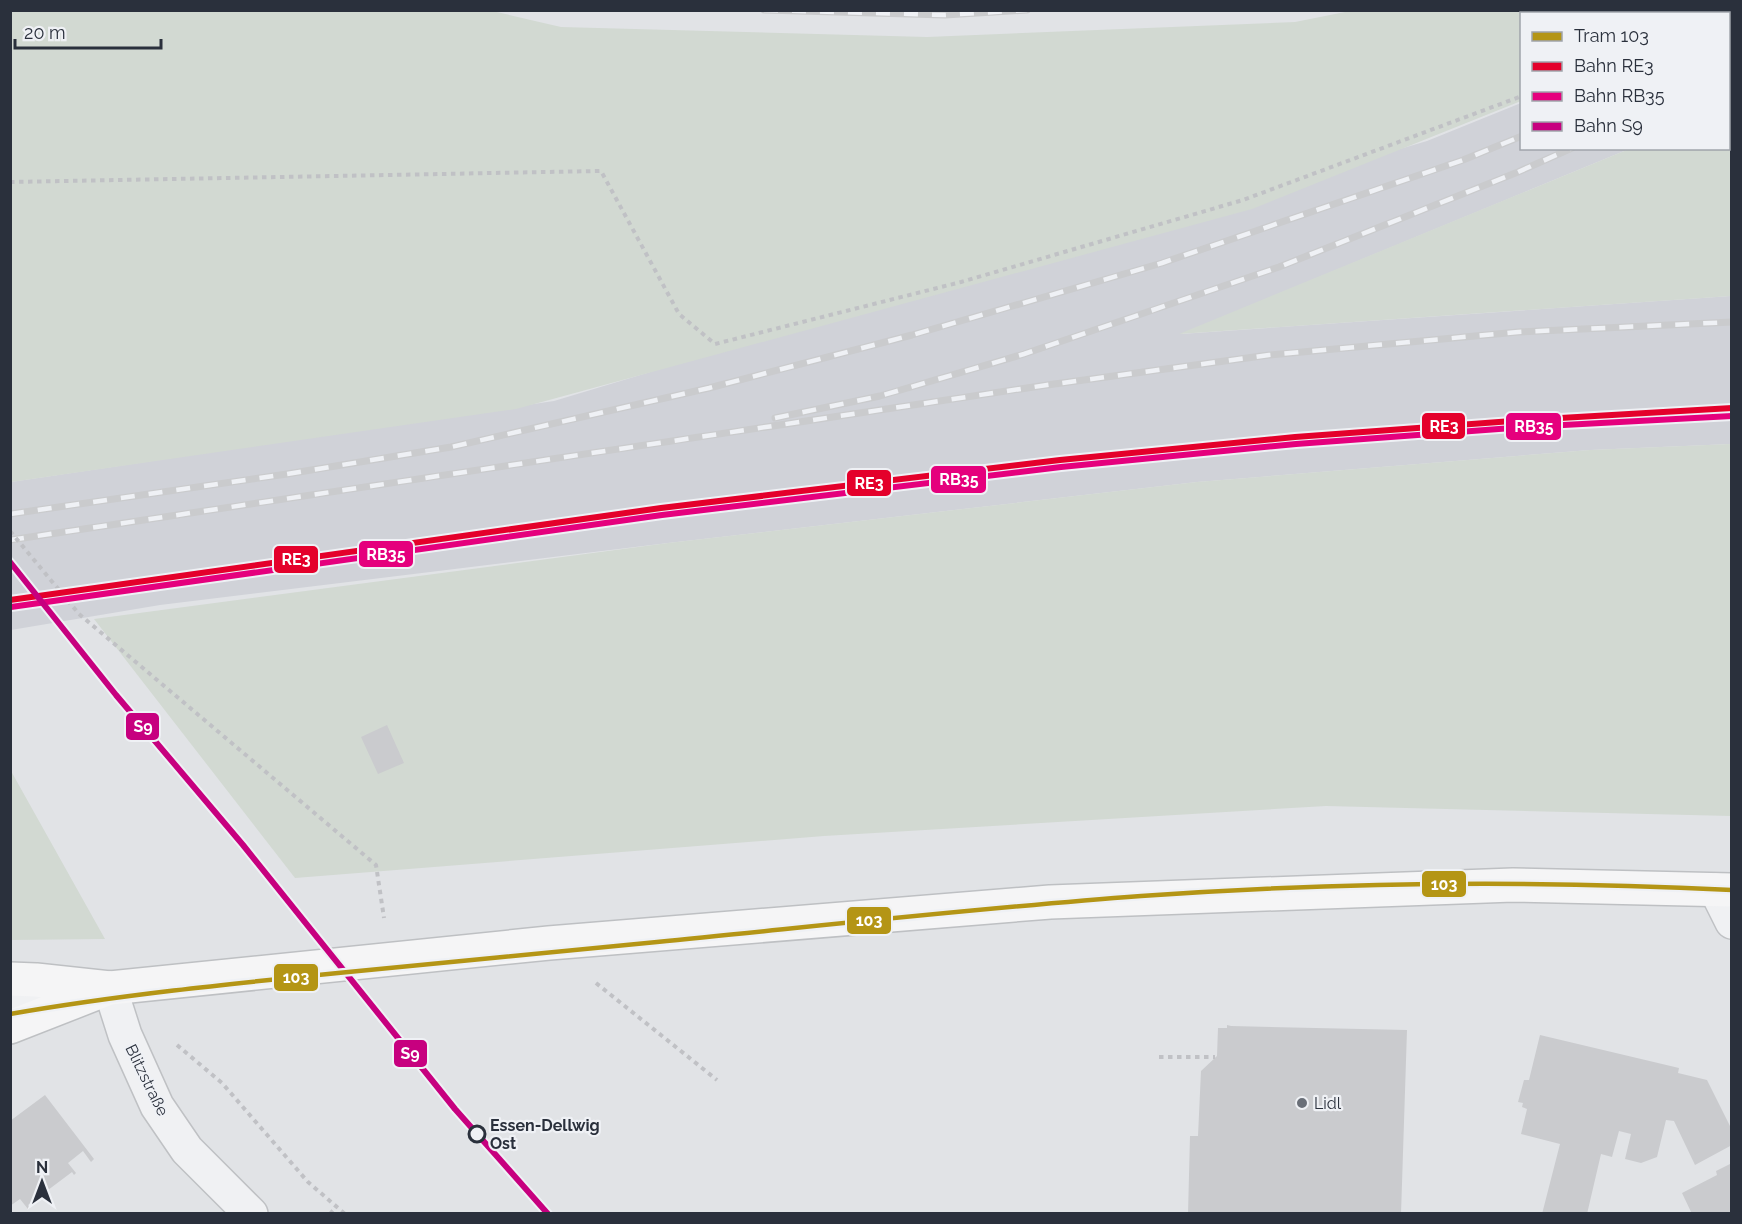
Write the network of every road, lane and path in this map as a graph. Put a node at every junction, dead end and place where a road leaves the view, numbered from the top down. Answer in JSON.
{"nodes":[{"id":1,"x":1520,"y":96,"type":"edge"},
{"id":2,"x":10,"y":182,"type":"edge"},
{"id":3,"x":10,"y":531,"type":"edge"},
{"id":4,"x":1724,"y":890,"type":"edge"},
{"id":5,"x":1731,"y":922,"type":"edge"},
{"id":6,"x":549,"y":944,"type":"junction"},
{"id":7,"x":391,"y":960,"type":"junction"},
{"id":8,"x":10,"y":979,"type":"edge"},
{"id":9,"x":110,"y":988,"type":"junction"},
{"id":10,"x":10,"y":1008,"type":"edge"},
{"id":11,"x":10,"y":1027,"type":"edge"},
{"id":12,"x":1159,"y":1057,"type":"dead end"},
{"id":13,"x":1215,"y":1057,"type":"dead end"},
{"id":14,"x":717,"y":1080,"type":"dead end"},
{"id":15,"x":222,"y":1083,"type":"dead end"},
{"id":16,"x":336,"y":1207,"type":"junction"},
{"id":17,"x":251,"y":1214,"type":"edge"},
{"id":18,"x":330,"y":1214,"type":"edge"},
{"id":19,"x":345,"y":1214,"type":"edge"}],
"edges":[{"from":1,"to":2,"type":"path"},
{"from":3,"to":7,"type":"path","bridge":true},
{"from":4,"to":5,"type":"street"},
{"from":4,"to":6,"type":"main road"},
{"from":6,"to":7,"type":"main road"},
{"from":6,"to":14,"type":"path"},
{"from":7,"to":9,"type":"main road"},
{"from":8,"to":9,"type":"main road"},
{"from":9,"to":10,"type":"street"},
{"from":9,"to":11,"type":"main road"},
{"from":9,"to":17,"type":"street","name":"Blitzstraße"},
{"from":12,"to":13,"type":"path"},
{"from":15,"to":16,"type":"path"},
{"from":16,"to":18,"type":"path"},
{"from":16,"to":19,"type":"path"}]}
